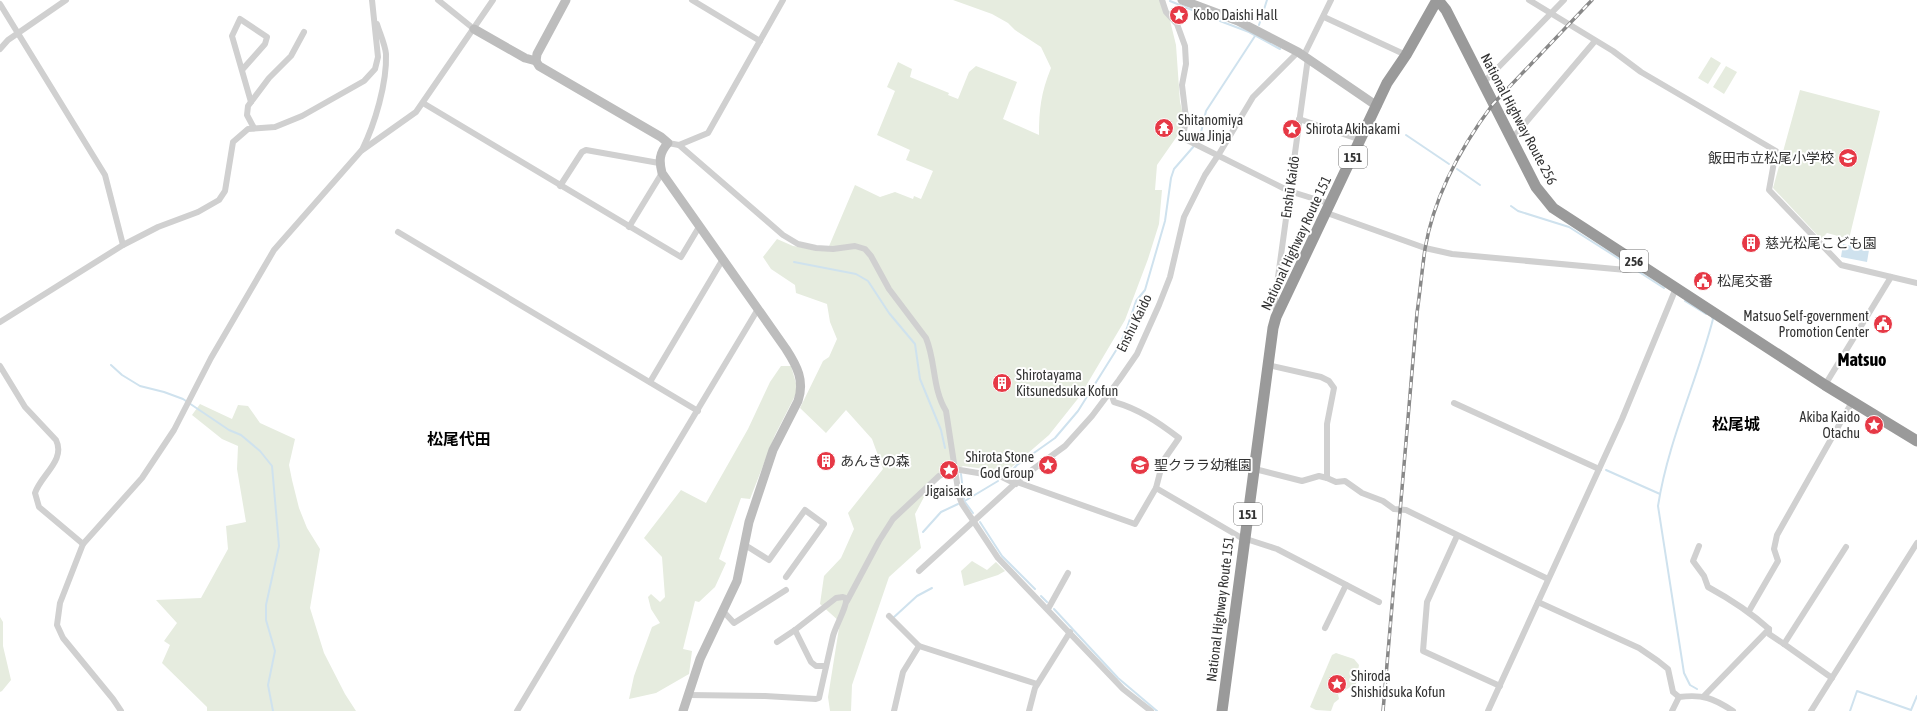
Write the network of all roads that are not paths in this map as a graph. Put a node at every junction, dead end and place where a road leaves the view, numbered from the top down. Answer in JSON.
{"nodes":[{"id":1,"x":66,"y":0,"type":"edge"},
{"id":2,"x":372,"y":0,"type":"edge"},
{"id":3,"x":438,"y":0,"type":"edge"},
{"id":4,"x":493,"y":0,"type":"edge"},
{"id":5,"x":566,"y":0,"type":"edge"},
{"id":6,"x":692,"y":0,"type":"edge"},
{"id":7,"x":783,"y":0,"type":"edge"},
{"id":8,"x":1162,"y":0,"type":"edge"},
{"id":9,"x":1182,"y":0,"type":"edge"},
{"id":10,"x":1331,"y":0,"type":"edge"},
{"id":11,"x":1437,"y":0,"type":"edge"},
{"id":12,"x":1529,"y":0,"type":"edge"},
{"id":13,"x":1564,"y":0,"type":"edge"},
{"id":14,"x":0,"y":4,"type":"edge"},
{"id":15,"x":374,"y":13,"type":"junction"},
{"id":16,"x":1552,"y":13,"type":"junction"},
{"id":17,"x":1324,"y":17,"type":"junction"},
{"id":18,"x":474,"y":29,"type":"junction"},
{"id":19,"x":304,"y":32,"type":"dead end"},
{"id":20,"x":18,"y":33,"type":"junction"},
{"id":21,"x":760,"y":41,"type":"junction"},
{"id":22,"x":1595,"y":41,"type":"junction"},
{"id":23,"x":0,"y":49,"type":"edge"},
{"id":24,"x":1303,"y":55,"type":"junction"},
{"id":25,"x":1406,"y":55,"type":"junction"},
{"id":26,"x":536,"y":61,"type":"junction"},
{"id":27,"x":242,"y":70,"type":"junction"},
{"id":28,"x":1483,"y":83,"type":"junction"},
{"id":29,"x":251,"y":102,"type":"junction"},
{"id":30,"x":423,"y":103,"type":"junction"},
{"id":31,"x":1377,"y":106,"type":"junction"},
{"id":32,"x":1299,"y":119,"type":"junction"},
{"id":33,"x":254,"y":128,"type":"junction"},
{"id":34,"x":1361,"y":140,"type":"junction"},
{"id":35,"x":1511,"y":140,"type":"junction"},
{"id":36,"x":668,"y":144,"type":"junction"},
{"id":37,"x":679,"y":145,"type":"junction"},
{"id":38,"x":361,"y":152,"type":"junction"},
{"id":39,"x":1219,"y":154,"type":"junction"},
{"id":40,"x":659,"y":162,"type":"junction"},
{"id":41,"x":662,"y":174,"type":"junction"},
{"id":42,"x":560,"y":186,"type":"junction"},
{"id":43,"x":1289,"y":191,"type":"junction"},
{"id":44,"x":1329,"y":209,"type":"junction"},
{"id":45,"x":629,"y":226,"type":"junction"},
{"id":46,"x":700,"y":226,"type":"junction"},
{"id":47,"x":398,"y":232,"type":"dead end"},
{"id":48,"x":123,"y":245,"type":"junction"},
{"id":49,"x":723,"y":259,"type":"junction"},
{"id":50,"x":1637,"y":263,"type":"junction"},
{"id":51,"x":1891,"y":277,"type":"junction"},
{"id":52,"x":1917,"y":283,"type":"edge"},
{"id":53,"x":1676,"y":288,"type":"junction"},
{"id":54,"x":758,"y":309,"type":"junction"},
{"id":55,"x":1276,"y":317,"type":"junction"},
{"id":56,"x":0,"y":322,"type":"edge"},
{"id":57,"x":0,"y":366,"type":"edge"},
{"id":58,"x":1268,"y":366,"type":"junction"},
{"id":59,"x":1119,"y":380,"type":"junction"},
{"id":60,"x":650,"y":382,"type":"junction"},
{"id":61,"x":1825,"y":385,"type":"junction"},
{"id":62,"x":1114,"y":402,"type":"junction"},
{"id":63,"x":1852,"y":402,"type":"junction"},
{"id":64,"x":1454,"y":404,"type":"dead end"},
{"id":65,"x":698,"y":411,"type":"junction"},
{"id":66,"x":1092,"y":416,"type":"junction"},
{"id":67,"x":1917,"y":441,"type":"edge"},
{"id":68,"x":954,"y":469,"type":"junction"},
{"id":69,"x":1255,"y":469,"type":"junction"},
{"id":70,"x":1599,"y":469,"type":"junction"},
{"id":71,"x":1327,"y":478,"type":"junction"},
{"id":72,"x":1016,"y":483,"type":"junction"},
{"id":73,"x":1156,"y":488,"type":"junction"},
{"id":74,"x":974,"y":520,"type":"junction"},
{"id":75,"x":1457,"y":536,"type":"junction"},
{"id":76,"x":1245,"y":539,"type":"junction"},
{"id":77,"x":1917,"y":543,"type":"edge"},
{"id":78,"x":84,"y":544,"type":"junction"},
{"id":79,"x":745,"y":545,"type":"junction"},
{"id":80,"x":1699,"y":546,"type":"dead end"},
{"id":81,"x":1846,"y":547,"type":"dead end"},
{"id":82,"x":919,"y":571,"type":"dead end"},
{"id":83,"x":1068,"y":573,"type":"dead end"},
{"id":84,"x":786,"y":577,"type":"dead end"},
{"id":85,"x":1548,"y":579,"type":"junction"},
{"id":86,"x":1346,"y":585,"type":"junction"},
{"id":87,"x":786,"y":590,"type":"dead end"},
{"id":88,"x":847,"y":601,"type":"junction"},
{"id":89,"x":1380,"y":602,"type":"dead end"},
{"id":90,"x":1538,"y":602,"type":"junction"},
{"id":91,"x":1048,"y":609,"type":"junction"},
{"id":92,"x":723,"y":611,"type":"junction"},
{"id":93,"x":1749,"y":611,"type":"junction"},
{"id":94,"x":888,"y":616,"type":"dead end"},
{"id":95,"x":1325,"y":628,"type":"dead end"},
{"id":96,"x":1769,"y":629,"type":"junction"},
{"id":97,"x":795,"y":630,"type":"junction"},
{"id":98,"x":1070,"y":632,"type":"junction"},
{"id":99,"x":777,"y":642,"type":"dead end"},
{"id":100,"x":1784,"y":644,"type":"junction"},
{"id":101,"x":919,"y":646,"type":"junction"},
{"id":102,"x":826,"y":666,"type":"junction"},
{"id":103,"x":1832,"y":678,"type":"junction"},
{"id":104,"x":1037,"y":684,"type":"junction"},
{"id":105,"x":1500,"y":686,"type":"junction"},
{"id":106,"x":688,"y":695,"type":"junction"},
{"id":107,"x":1704,"y":696,"type":"junction"},
{"id":108,"x":1679,"y":697,"type":"junction"},
{"id":109,"x":121,"y":711,"type":"edge"},
{"id":110,"x":517,"y":711,"type":"edge"},
{"id":111,"x":684,"y":711,"type":"edge"},
{"id":112,"x":894,"y":711,"type":"edge"},
{"id":113,"x":1028,"y":711,"type":"edge"},
{"id":114,"x":1152,"y":711,"type":"edge"},
{"id":115,"x":1222,"y":711,"type":"edge"},
{"id":116,"x":1488,"y":711,"type":"edge"},
{"id":117,"x":1672,"y":711,"type":"edge"},
{"id":118,"x":1733,"y":711,"type":"edge"},
{"id":119,"x":1811,"y":711,"type":"edge"}],
"edges":[{"from":1,"to":20,"type":"street"},
{"from":2,"to":15,"type":"street"},
{"from":3,"to":18,"type":"street"},
{"from":4,"to":18,"type":"street"},
{"from":5,"to":26,"type":"street"},
{"from":6,"to":21,"type":"street"},
{"from":7,"to":21,"type":"street"},
{"from":8,"to":39,"type":"street"},
{"from":9,"to":24,"type":"street"},
{"from":10,"to":17,"type":"street","name":"Enshū Kaidō"},
{"from":11,"to":25,"type":"highway","name":"National Highway Route 151","number":"151"},
{"from":11,"to":28,"type":"highway","name":"National Highway Route 256","number":"256"},
{"from":12,"to":16,"type":"street"},
{"from":13,"to":16,"type":"street"},
{"from":14,"to":20,"type":"street"},
{"from":15,"to":33,"type":"street"},
{"from":15,"to":38,"type":"street"},
{"from":16,"to":22,"type":"street"},
{"from":16,"to":28,"type":"street"},
{"from":17,"to":24,"type":"street","name":"Enshū Kaidō"},
{"from":17,"to":25,"type":"street"},
{"from":18,"to":26,"type":"street"},
{"from":18,"to":30,"type":"street"},
{"from":19,"to":29,"type":"street"},
{"from":20,"to":23,"type":"street"},
{"from":20,"to":48,"type":"street"},
{"from":21,"to":37,"type":"street"},
{"from":22,"to":35,"type":"street"},
{"from":22,"to":51,"type":"street"},
{"from":24,"to":31,"type":"street"},
{"from":24,"to":32,"type":"street","name":"Enshū Kaidō"},
{"from":24,"to":39,"type":"street","name":"Enshū Kaidō"},
{"from":25,"to":31,"type":"highway","name":"National Highway Route 151","number":"151"},
{"from":26,"to":36,"type":"street"},
{"from":27,"to":27,"type":"street"},
{"from":27,"to":29,"type":"street"},
{"from":28,"to":35,"type":"highway","name":"National Highway Route 256","number":"256"},
{"from":29,"to":33,"type":"street"},
{"from":30,"to":38,"type":"street"},
{"from":30,"to":42,"type":"street"},
{"from":31,"to":34,"type":"highway","name":"National Highway Route 151","number":"151"},
{"from":32,"to":34,"type":"street"},
{"from":32,"to":43,"type":"street","name":"Enshū Kaidō"},
{"from":33,"to":48,"type":"street"},
{"from":34,"to":44,"type":"highway","name":"National Highway Route 151","number":"151"},
{"from":35,"to":50,"type":"highway","name":"National Highway Route 256","number":"256"},
{"from":36,"to":37,"type":"street"},
{"from":36,"to":40,"type":"street"},
{"from":37,"to":68,"type":"street"},
{"from":38,"to":78,"type":"street"},
{"from":39,"to":43,"type":"street"},
{"from":39,"to":59,"type":"street","name":"Enshu Kaido"},
{"from":40,"to":41,"type":"street"},
{"from":40,"to":42,"type":"street"},
{"from":41,"to":45,"type":"street"},
{"from":41,"to":46,"type":"street"},
{"from":42,"to":45,"type":"street"},
{"from":43,"to":44,"type":"street"},
{"from":43,"to":55,"type":"street","name":"Enshū Kaidō"},
{"from":44,"to":50,"type":"street"},
{"from":44,"to":55,"type":"highway","name":"National Highway Route 151","number":"151"},
{"from":45,"to":46,"type":"street"},
{"from":46,"to":49,"type":"street"},
{"from":47,"to":60,"type":"street"},
{"from":48,"to":56,"type":"street"},
{"from":49,"to":54,"type":"street"},
{"from":49,"to":60,"type":"street"},
{"from":50,"to":53,"type":"highway","name":"National Highway Route 256","number":"256"},
{"from":51,"to":52,"type":"street"},
{"from":51,"to":61,"type":"street"},
{"from":53,"to":61,"type":"highway","name":"National Highway Route 256","number":"256"},
{"from":53,"to":70,"type":"street"},
{"from":54,"to":65,"type":"street"},
{"from":54,"to":79,"type":"street"},
{"from":55,"to":58,"type":"highway","name":"National Highway Route 151","number":"151"},
{"from":57,"to":78,"type":"street"},
{"from":58,"to":69,"type":"highway","name":"National Highway Route 151","number":"151"},
{"from":58,"to":71,"type":"street"},
{"from":59,"to":62,"type":"street"},
{"from":59,"to":66,"type":"street","name":"Enshu Kaido"},
{"from":60,"to":65,"type":"street"},
{"from":61,"to":63,"type":"highway","name":"National Highway Route 256","number":"256"},
{"from":62,"to":66,"type":"street"},
{"from":62,"to":73,"type":"street"},
{"from":63,"to":67,"type":"highway","name":"National Highway Route 256","number":"256"},
{"from":63,"to":93,"type":"street"},
{"from":64,"to":70,"type":"street"},
{"from":65,"to":110,"type":"street"},
{"from":66,"to":72,"type":"street","name":"Enshu Kaido"},
{"from":68,"to":72,"type":"street"},
{"from":68,"to":74,"type":"street"},
{"from":68,"to":88,"type":"street"},
{"from":69,"to":71,"type":"street"},
{"from":69,"to":76,"type":"highway","name":"National Highway Route 151","number":"151"},
{"from":70,"to":85,"type":"street"},
{"from":71,"to":75,"type":"street"},
{"from":72,"to":73,"type":"street"},
{"from":72,"to":74,"type":"street","name":"Enshu Kaido"},
{"from":73,"to":76,"type":"street"},
{"from":74,"to":82,"type":"street","name":"Enshu Kaido"},
{"from":74,"to":91,"type":"street"},
{"from":75,"to":85,"type":"street"},
{"from":75,"to":105,"type":"street"},
{"from":76,"to":86,"type":"street"},
{"from":76,"to":115,"type":"highway","name":"National Highway Route 151","number":"151"},
{"from":77,"to":103,"type":"street"},
{"from":78,"to":109,"type":"street"},
{"from":79,"to":84,"type":"street"},
{"from":79,"to":92,"type":"street"},
{"from":80,"to":93,"type":"street"},
{"from":81,"to":100,"type":"street"},
{"from":83,"to":91,"type":"street"},
{"from":85,"to":90,"type":"street"},
{"from":86,"to":89,"type":"street"},
{"from":86,"to":95,"type":"street"},
{"from":87,"to":92,"type":"street"},
{"from":88,"to":97,"type":"street"},
{"from":88,"to":102,"type":"street"},
{"from":90,"to":105,"type":"street"},
{"from":90,"to":108,"type":"street"},
{"from":91,"to":98,"type":"street"},
{"from":92,"to":106,"type":"street"},
{"from":93,"to":96,"type":"street"},
{"from":94,"to":101,"type":"street"},
{"from":96,"to":100,"type":"street"},
{"from":96,"to":107,"type":"street"},
{"from":97,"to":99,"type":"street"},
{"from":97,"to":102,"type":"street"},
{"from":98,"to":104,"type":"street"},
{"from":98,"to":114,"type":"street"},
{"from":100,"to":103,"type":"street"},
{"from":101,"to":104,"type":"street"},
{"from":101,"to":112,"type":"street"},
{"from":102,"to":106,"type":"street"},
{"from":103,"to":119,"type":"street"},
{"from":104,"to":113,"type":"street"},
{"from":105,"to":116,"type":"street"},
{"from":106,"to":111,"type":"street"},
{"from":107,"to":108,"type":"street"},
{"from":107,"to":118,"type":"street"},
{"from":108,"to":117,"type":"street"}]}
